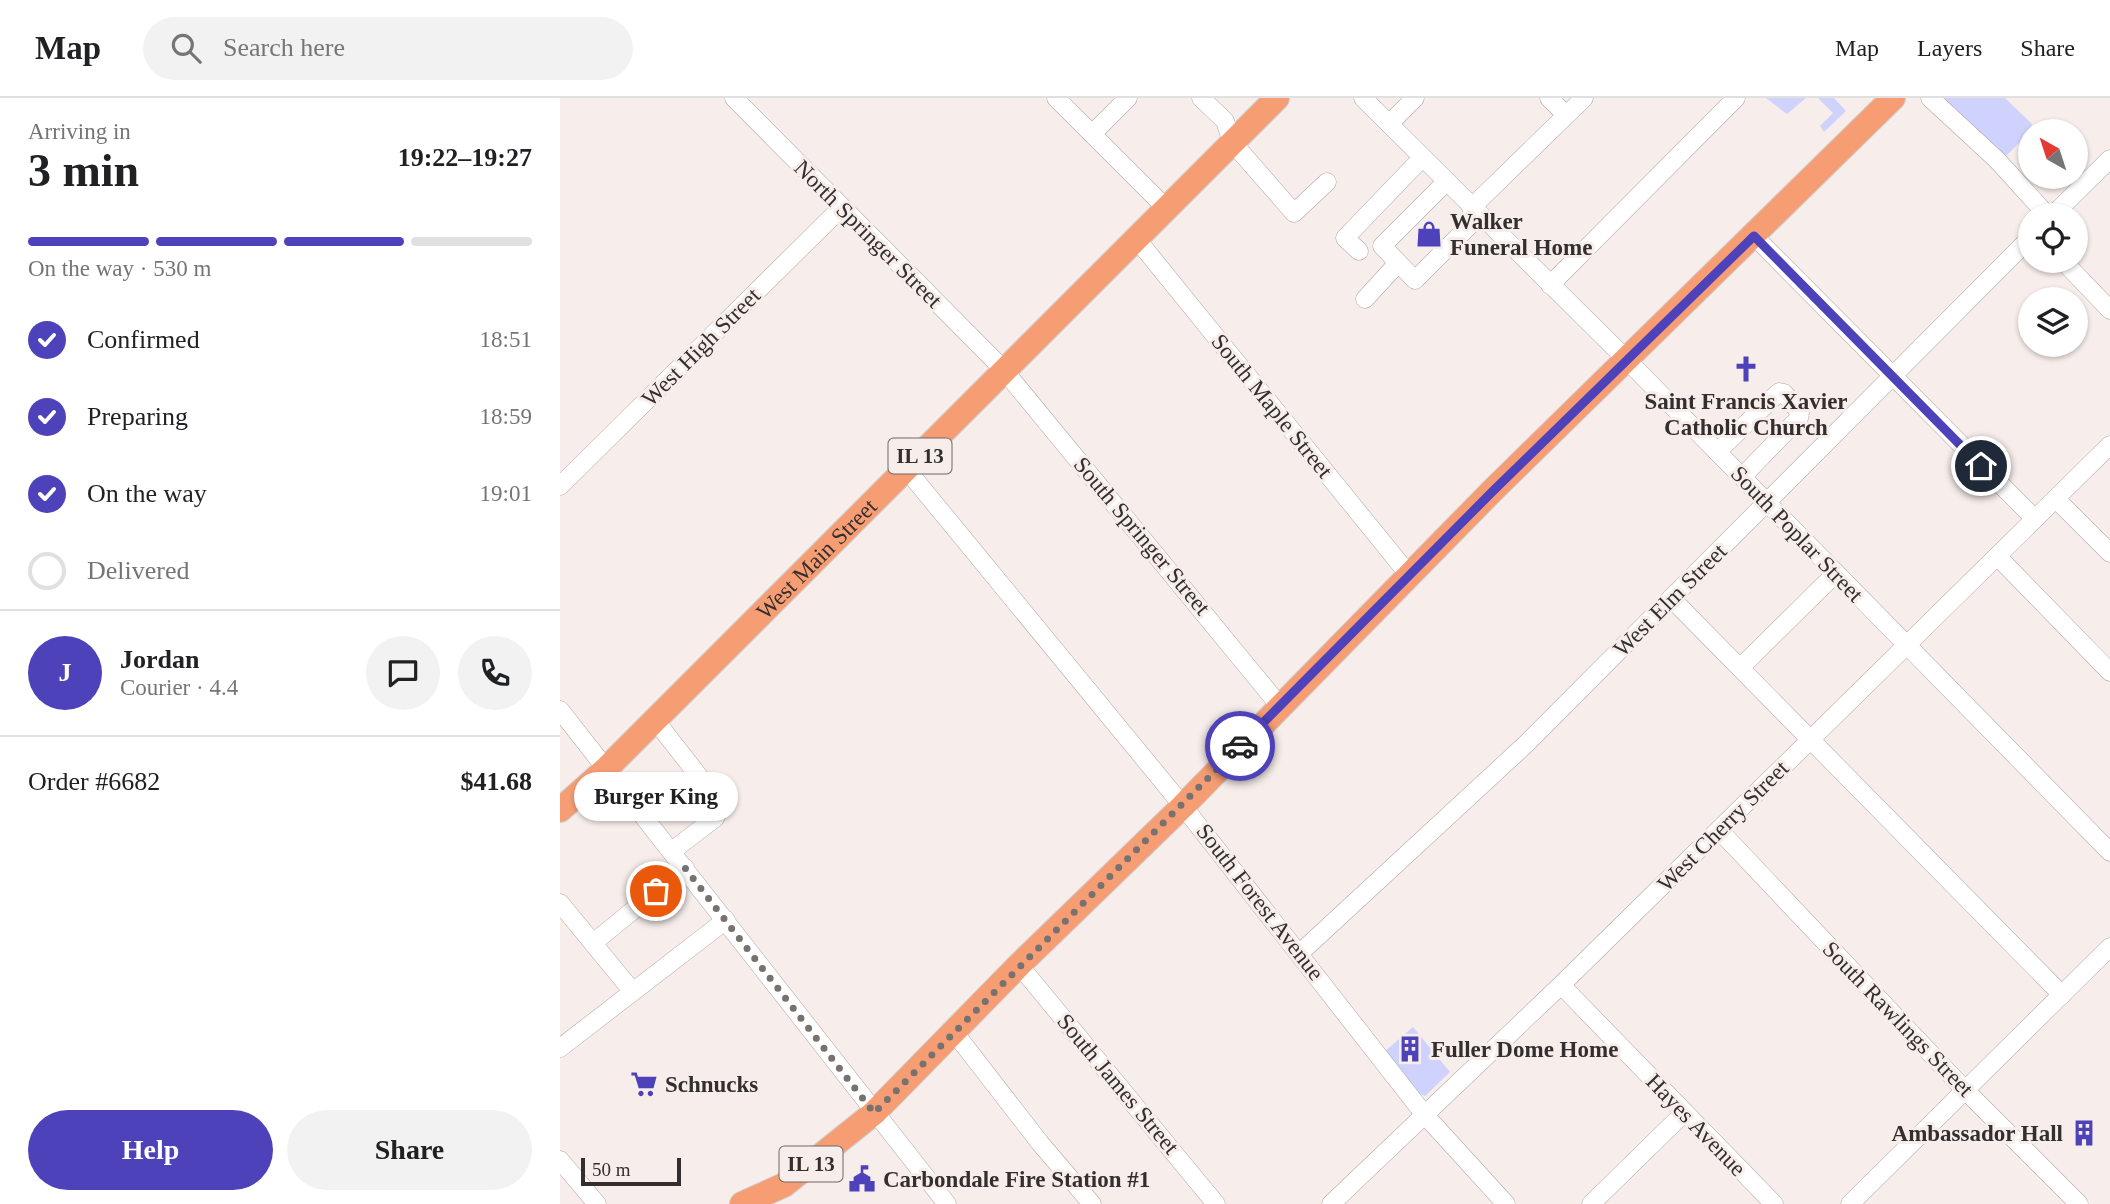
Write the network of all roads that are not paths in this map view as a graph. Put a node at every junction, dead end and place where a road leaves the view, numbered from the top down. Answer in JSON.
{"nodes":[{"id":1,"x":734,"y":98,"type":"edge"},
{"id":2,"x":1056,"y":98,"type":"edge"},
{"id":3,"x":1128,"y":98,"type":"edge"},
{"id":4,"x":1201,"y":98,"type":"edge"},
{"id":5,"x":1277,"y":98,"type":"edge"},
{"id":6,"x":1363,"y":98,"type":"edge"},
{"id":7,"x":1415,"y":98,"type":"edge"},
{"id":8,"x":1549,"y":98,"type":"edge"},
{"id":9,"x":1584,"y":98,"type":"edge"},
{"id":10,"x":1736,"y":98,"type":"edge"},
{"id":11,"x":1893,"y":98,"type":"edge"},
{"id":12,"x":1930,"y":98,"type":"edge"},
{"id":13,"x":1566,"y":116,"type":"junction"},
{"id":14,"x":1389,"y":124,"type":"junction"},
{"id":15,"x":1092,"y":134,"type":"junction"},
{"id":16,"x":1232,"y":142,"type":"junction"},
{"id":17,"x":1422,"y":158,"type":"junction"},
{"id":18,"x":2110,"y":159,"type":"edge"},
{"id":19,"x":1327,"y":182,"type":"dead end"},
{"id":20,"x":1446,"y":182,"type":"junction"},
{"id":21,"x":2036,"y":203,"type":"edge"},
{"id":22,"x":2065,"y":203,"type":"edge"},
{"id":23,"x":1165,"y":207,"type":"junction"},
{"id":24,"x":841,"y":208,"type":"junction"},
{"id":25,"x":1475,"y":212,"type":"junction"},
{"id":26,"x":1754,"y":236,"type":"junction"},
{"id":27,"x":1135,"y":237,"type":"junction"},
{"id":28,"x":2018,"y":250,"type":"edge"},
{"id":29,"x":1359,"y":251,"type":"dead end"},
{"id":30,"x":1398,"y":263,"type":"junction"},
{"id":31,"x":2075,"y":273,"type":"edge"},
{"id":32,"x":1550,"y":285,"type":"junction"},
{"id":33,"x":1365,"y":299,"type":"dead end"},
{"id":34,"x":2110,"y":310,"type":"edge"},
{"id":35,"x":1627,"y":360,"type":"junction"},
{"id":36,"x":1003,"y":369,"type":"junction"},
{"id":37,"x":1892,"y":376,"type":"junction"},
{"id":38,"x":2110,"y":446,"type":"edge"},
{"id":39,"x":1717,"y":452,"type":"junction"},
{"id":40,"x":907,"y":470,"type":"junction"},
{"id":41,"x":1742,"y":477,"type":"junction"},
{"id":42,"x":560,"y":486,"type":"edge"},
{"id":43,"x":2056,"y":499,"type":"junction"},
{"id":44,"x":1766,"y":503,"type":"junction"},
{"id":45,"x":2035,"y":519,"type":"junction"},
{"id":46,"x":2110,"y":554,"type":"edge"},
{"id":47,"x":1998,"y":557,"type":"junction"},
{"id":48,"x":1836,"y":573,"type":"junction"},
{"id":49,"x":1409,"y":575,"type":"junction"},
{"id":50,"x":1671,"y":598,"type":"junction"},
{"id":51,"x":1907,"y":646,"type":"junction"},
{"id":52,"x":1741,"y":667,"type":"junction"},
{"id":53,"x":2110,"y":672,"type":"edge"},
{"id":54,"x":1279,"y":705,"type":"junction"},
{"id":55,"x":560,"y":710,"type":"edge"},
{"id":56,"x":655,"y":720,"type":"junction"},
{"id":57,"x":1811,"y":739,"type":"junction"},
{"id":58,"x":606,"y":769,"type":"junction"},
{"id":59,"x":1183,"y":806,"type":"junction"},
{"id":60,"x":560,"y":810,"type":"edge"},
{"id":61,"x":1719,"y":830,"type":"junction"},
{"id":62,"x":672,"y":851,"type":"junction"},
{"id":63,"x":2110,"y":852,"type":"edge"},
{"id":64,"x":685,"y":868,"type":"junction"},
{"id":65,"x":560,"y":903,"type":"edge"},
{"id":66,"x":726,"y":920,"type":"junction"},
{"id":67,"x":593,"y":943,"type":"junction"},
{"id":68,"x":2110,"y":947,"type":"edge"},
{"id":69,"x":1301,"y":952,"type":"junction"},
{"id":70,"x":1019,"y":965,"type":"junction"},
{"id":71,"x":1561,"y":985,"type":"junction"},
{"id":72,"x":633,"y":992,"type":"junction"},
{"id":73,"x":2062,"y":995,"type":"junction"},
{"id":74,"x":954,"y":1032,"type":"junction"},
{"id":75,"x":560,"y":1048,"type":"edge"},
{"id":76,"x":1966,"y":1091,"type":"junction"},
{"id":77,"x":874,"y":1113,"type":"junction"},
{"id":78,"x":1684,"y":1113,"type":"junction"},
{"id":79,"x":1424,"y":1114,"type":"junction"},
{"id":80,"x":560,"y":1160,"type":"edge"},
{"id":81,"x":597,"y":1204,"type":"edge"},
{"id":82,"x":742,"y":1204,"type":"edge"},
{"id":83,"x":947,"y":1204,"type":"edge"},
{"id":84,"x":1093,"y":1204,"type":"edge"},
{"id":85,"x":1216,"y":1204,"type":"edge"},
{"id":86,"x":1331,"y":1204,"type":"edge"},
{"id":87,"x":1507,"y":1204,"type":"edge"},
{"id":88,"x":1591,"y":1204,"type":"edge"},
{"id":89,"x":1774,"y":1204,"type":"edge"},
{"id":90,"x":1850,"y":1204,"type":"edge"},
{"id":91,"x":2079,"y":1204,"type":"edge"}],
"edges":[{"from":1,"to":24,"type":"street","name":"North Springer Street"},
{"from":2,"to":15,"type":"street"},
{"from":3,"to":15,"type":"street"},
{"from":4,"to":16,"type":"street"},
{"from":5,"to":16,"type":"highway","name":"West Main Street","number":"IL 13"},
{"from":6,"to":14,"type":"street","name":"South Poplar Street"},
{"from":7,"to":14,"type":"street"},
{"from":8,"to":13,"type":"street"},
{"from":9,"to":13,"type":"street"},
{"from":10,"to":32,"type":"street"},
{"from":11,"to":26,"type":"highway","number":"IL 13"},
{"from":12,"to":21,"type":"street"},
{"from":13,"to":25,"type":"street"},
{"from":14,"to":17,"type":"street","name":"South Poplar Street"},
{"from":15,"to":23,"type":"street"},
{"from":16,"to":19,"type":"street"},
{"from":16,"to":23,"type":"highway","name":"West Main Street","number":"IL 13"},
{"from":17,"to":20,"type":"street","name":"South Poplar Street"},
{"from":17,"to":29,"type":"street"},
{"from":18,"to":22,"type":"street"},
{"from":20,"to":25,"type":"street","name":"South Poplar Street"},
{"from":20,"to":30,"type":"street"},
{"from":23,"to":27,"type":"highway","name":"West Main Street","number":"IL 13"},
{"from":24,"to":36,"type":"street","name":"North Springer Street"},
{"from":24,"to":42,"type":"street","name":"West High Street"},
{"from":25,"to":30,"type":"street"},
{"from":25,"to":32,"type":"street","name":"South Poplar Street"},
{"from":26,"to":35,"type":"highway","number":"IL 13"},
{"from":26,"to":37,"type":"street"},
{"from":27,"to":36,"type":"highway","name":"West Main Street","number":"IL 13"},
{"from":27,"to":49,"type":"street","name":"South Maple Street"},
{"from":28,"to":37,"type":"street","name":"West Elm Street"},
{"from":30,"to":33,"type":"street"},
{"from":31,"to":34,"type":"street"},
{"from":32,"to":35,"type":"street","name":"South Poplar Street"},
{"from":35,"to":39,"type":"street","name":"South Poplar Street"},
{"from":35,"to":49,"type":"highway","number":"IL 13"},
{"from":36,"to":40,"type":"highway","name":"West Main Street","number":"IL 13"},
{"from":36,"to":54,"type":"street","name":"South Springer Street"},
{"from":37,"to":44,"type":"street","name":"West Elm Street"},
{"from":37,"to":45,"type":"street"},
{"from":38,"to":43,"type":"street","name":"West Cherry Street"},
{"from":39,"to":41,"type":"street","name":"South Poplar Street"},
{"from":39,"to":41,"type":"street"},
{"from":40,"to":56,"type":"highway","name":"West Main Street","number":"IL 13"},
{"from":40,"to":59,"type":"street","name":"South Forest Avenue"},
{"from":41,"to":44,"type":"street","name":"South Poplar Street"},
{"from":43,"to":45,"type":"street","name":"West Cherry Street"},
{"from":43,"to":46,"type":"street"},
{"from":44,"to":48,"type":"street","name":"South Poplar Street"},
{"from":44,"to":50,"type":"street","name":"West Elm Street"},
{"from":45,"to":47,"type":"street","name":"West Cherry Street"},
{"from":47,"to":51,"type":"street","name":"West Cherry Street"},
{"from":47,"to":53,"type":"street"},
{"from":48,"to":51,"type":"street","name":"South Poplar Street"},
{"from":48,"to":52,"type":"street"},
{"from":49,"to":54,"type":"highway","number":"IL 13"},
{"from":50,"to":52,"type":"street"},
{"from":50,"to":69,"type":"street","name":"West Elm Street"},
{"from":51,"to":57,"type":"street","name":"West Cherry Street"},
{"from":51,"to":63,"type":"street","name":"South Poplar Street"},
{"from":52,"to":57,"type":"street"},
{"from":54,"to":59,"type":"highway","number":"IL 13"},
{"from":55,"to":58,"type":"street"},
{"from":56,"to":58,"type":"highway","name":"West Main Street","number":"IL 13"},
{"from":56,"to":62,"type":"street"},
{"from":57,"to":61,"type":"street","name":"West Cherry Street"},
{"from":57,"to":73,"type":"street"},
{"from":58,"to":60,"type":"highway","name":"West Main Street","number":"IL 13"},
{"from":58,"to":62,"type":"street"},
{"from":59,"to":69,"type":"street","name":"South Forest Avenue"},
{"from":59,"to":70,"type":"highway","number":"IL 13"},
{"from":61,"to":71,"type":"street","name":"West Cherry Street"},
{"from":61,"to":76,"type":"street","name":"South Rawlings Street"},
{"from":62,"to":64,"type":"street"},
{"from":64,"to":66,"type":"street"},
{"from":64,"to":67,"type":"street"},
{"from":65,"to":67,"type":"street"},
{"from":66,"to":72,"type":"street"},
{"from":66,"to":77,"type":"street"},
{"from":67,"to":72,"type":"street"},
{"from":68,"to":73,"type":"street"},
{"from":69,"to":79,"type":"street","name":"South Forest Avenue"},
{"from":70,"to":74,"type":"highway","number":"IL 13"},
{"from":70,"to":85,"type":"street","name":"South James Street"},
{"from":71,"to":78,"type":"street","name":"Hayes Avenue"},
{"from":71,"to":79,"type":"street","name":"West Cherry Street"},
{"from":72,"to":75,"type":"street"},
{"from":73,"to":76,"type":"street"},
{"from":74,"to":77,"type":"highway","number":"IL 13"},
{"from":74,"to":84,"type":"street"},
{"from":76,"to":90,"type":"street"},
{"from":76,"to":91,"type":"street","name":"South Rawlings Street"},
{"from":77,"to":82,"type":"highway","number":"IL 13"},
{"from":77,"to":83,"type":"street"},
{"from":78,"to":88,"type":"street"},
{"from":78,"to":89,"type":"street","name":"Hayes Avenue"},
{"from":79,"to":86,"type":"street","name":"West Cherry Street"},
{"from":79,"to":87,"type":"street","name":"South Forest Avenue"},
{"from":80,"to":81,"type":"street"}]}
